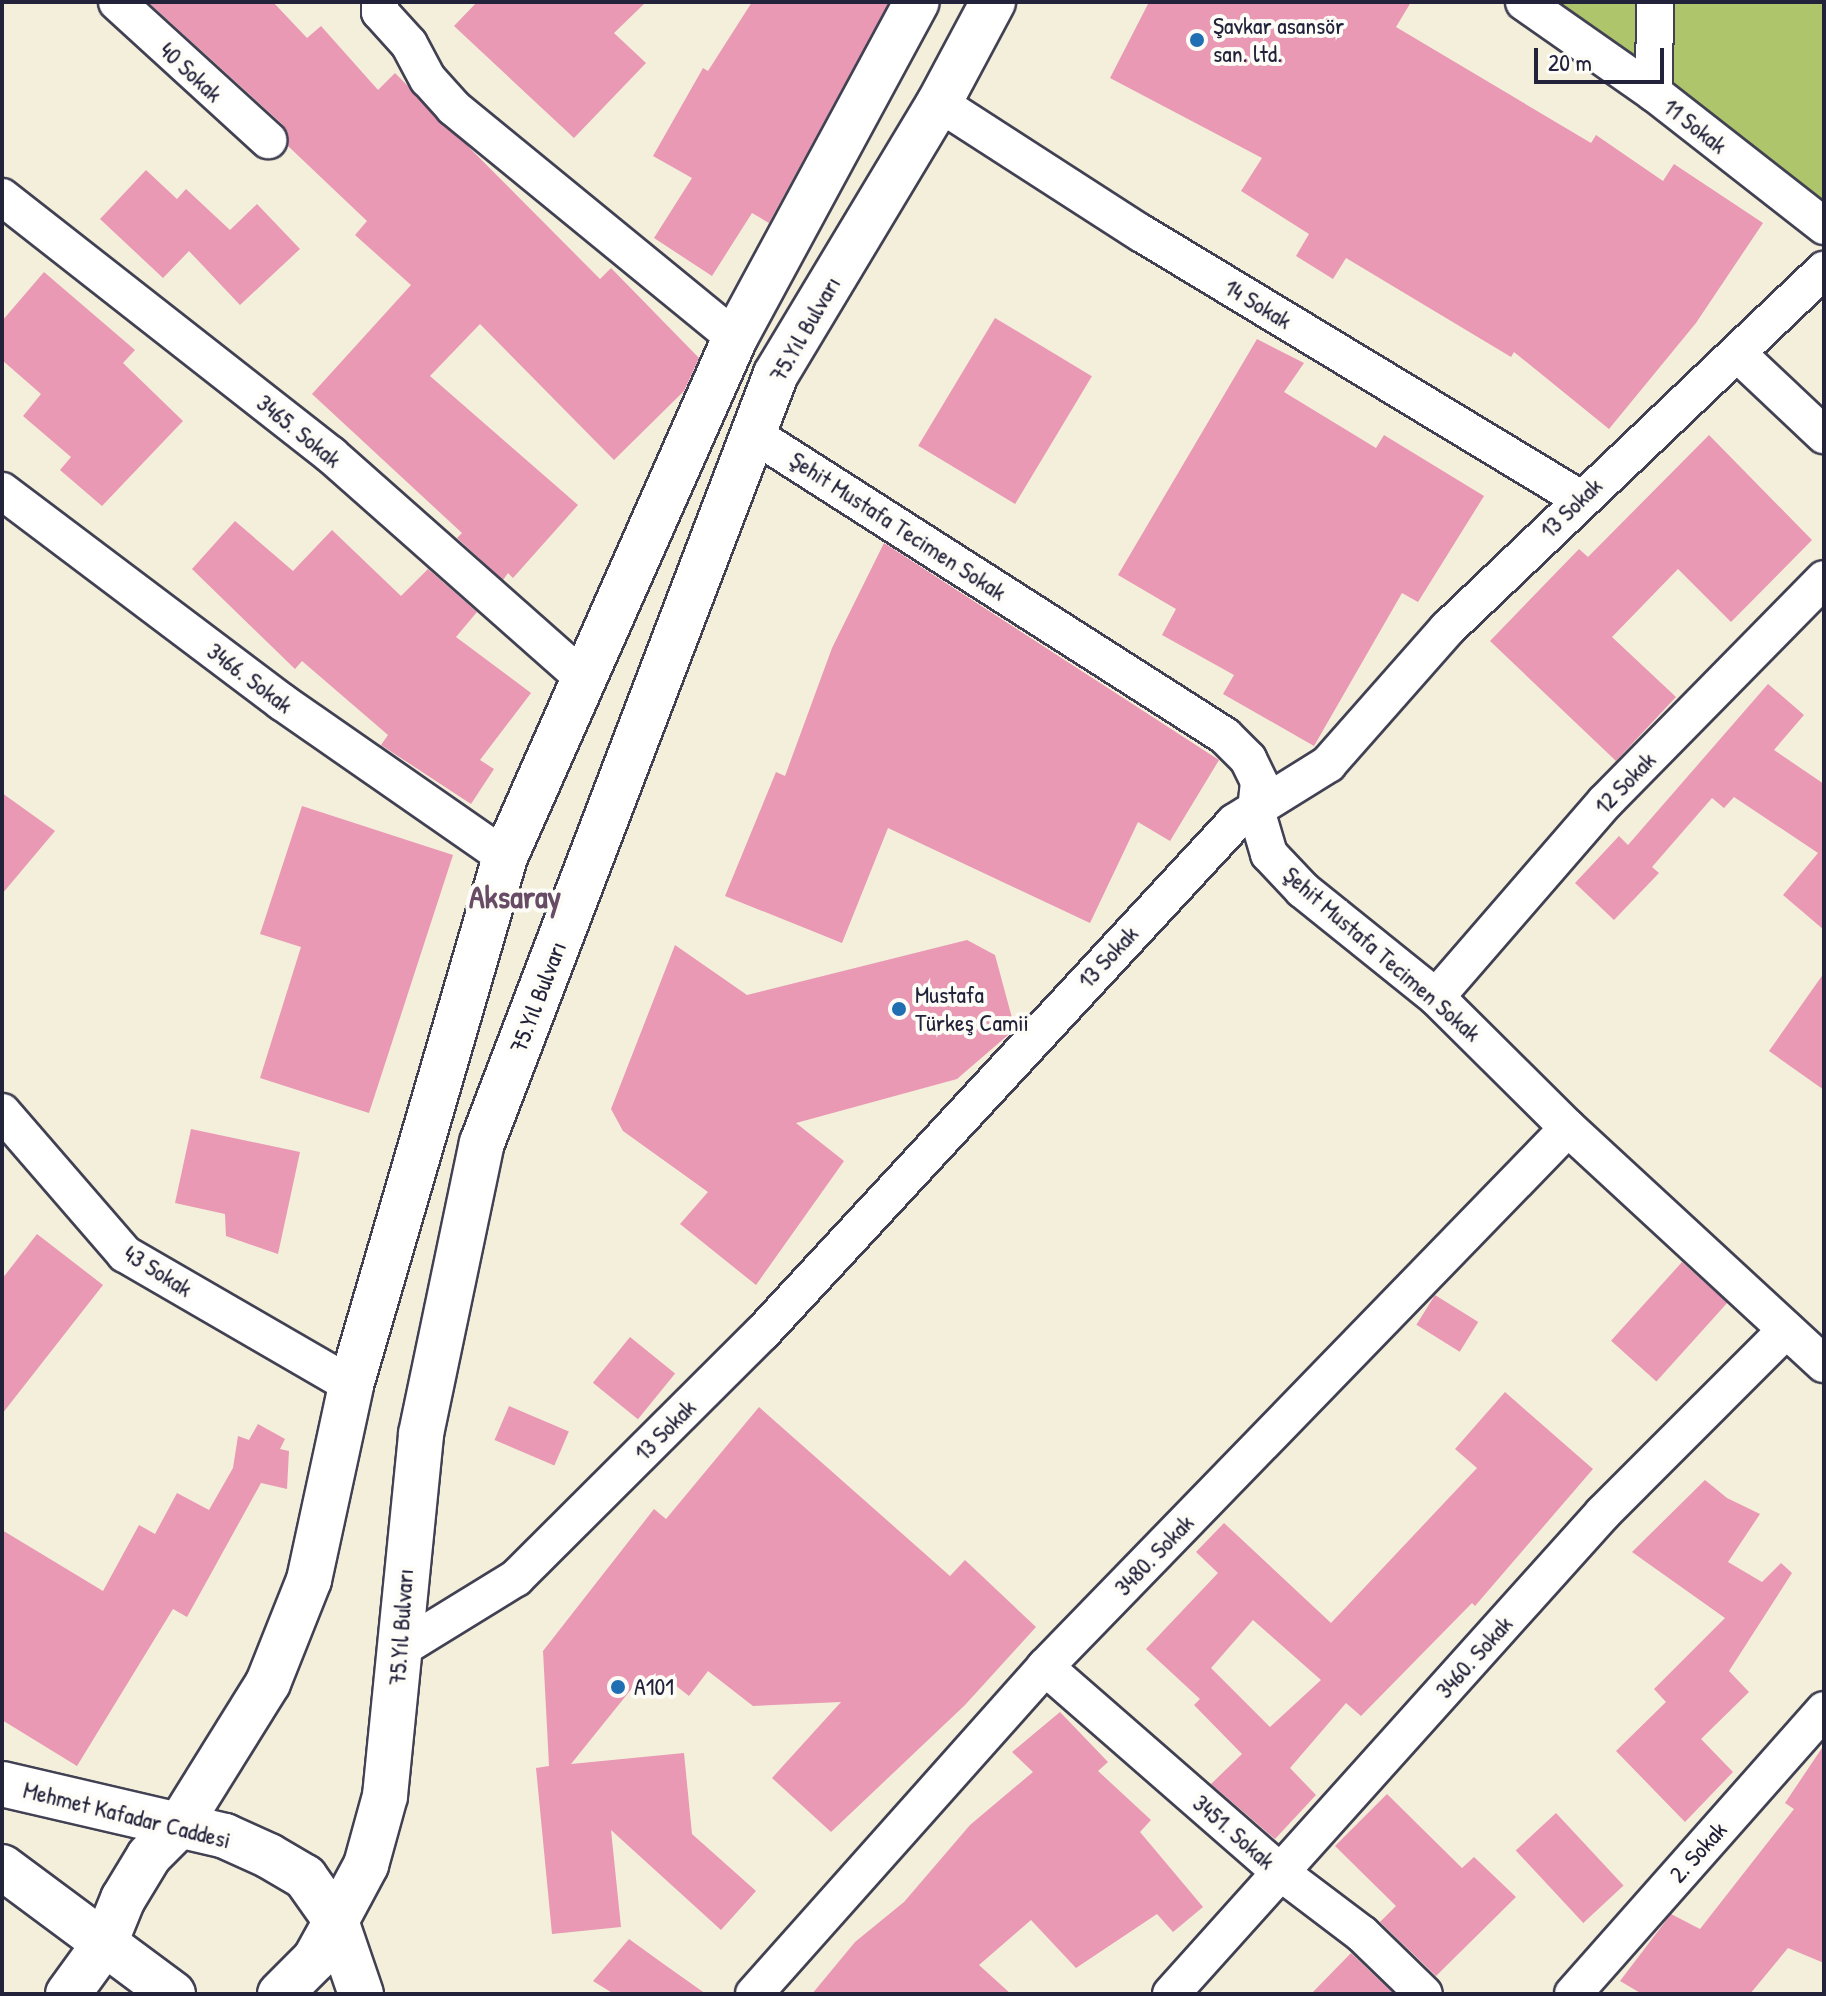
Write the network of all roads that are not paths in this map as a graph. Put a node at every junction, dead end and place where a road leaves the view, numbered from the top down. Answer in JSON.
{"nodes":[{"id":1,"x":117,"y":2,"type":"edge"},
{"id":2,"x":380,"y":2,"type":"edge"},
{"id":3,"x":993,"y":2,"type":"edge"},
{"id":4,"x":1524,"y":2,"type":"edge"},
{"id":5,"x":1655,"y":2,"type":"edge"},
{"id":6,"x":913,"y":3,"type":"edge"},
{"id":7,"x":1654,"y":93,"type":"junction"},
{"id":8,"x":939,"y":103,"type":"junction"},
{"id":9,"x":268,"y":140,"type":"dead end"},
{"id":10,"x":2,"y":197,"type":"edge"},
{"id":11,"x":1824,"y":226,"type":"edge"},
{"id":12,"x":1824,"y":270,"type":"edge"},
{"id":13,"x":735,"y":338,"type":"junction"},
{"id":14,"x":1739,"y":355,"type":"junction"},
{"id":15,"x":753,"y":434,"type":"junction"},
{"id":16,"x":1824,"y":435,"type":"edge"},
{"id":17,"x":2,"y":491,"type":"edge"},
{"id":18,"x":1579,"y":498,"type":"junction"},
{"id":19,"x":1824,"y":579,"type":"edge"},
{"id":20,"x":584,"y":679,"type":"junction"},
{"id":21,"x":1256,"y":810,"type":"junction"},
{"id":22,"x":505,"y":857,"type":"junction"},
{"id":23,"x":1436,"y":997,"type":"junction"},
{"id":24,"x":2,"y":1112,"type":"edge"},
{"id":25,"x":1568,"y":1128,"type":"junction"},
{"id":26,"x":1786,"y":1330,"type":"junction"},
{"id":27,"x":1824,"y":1364,"type":"edge"},
{"id":28,"x":351,"y":1385,"type":"junction"},
{"id":29,"x":399,"y":1650,"type":"junction"},
{"id":30,"x":1045,"y":1667,"type":"junction"},
{"id":31,"x":1824,"y":1710,"type":"edge"},
{"id":32,"x":2,"y":1784,"type":"edge"},
{"id":33,"x":179,"y":1826,"type":"junction"},
{"id":34,"x":2,"y":1867,"type":"edge"},
{"id":35,"x":1280,"y":1872,"type":"junction"},
{"id":36,"x":336,"y":1921,"type":"junction"},
{"id":37,"x":105,"y":1943,"type":"junction"},
{"id":38,"x":68,"y":1994,"type":"edge"},
{"id":39,"x":173,"y":1994,"type":"edge"},
{"id":40,"x":280,"y":1994,"type":"edge"},
{"id":41,"x":361,"y":1994,"type":"edge"},
{"id":42,"x":754,"y":1994,"type":"edge"},
{"id":43,"x":1171,"y":1994,"type":"edge"},
{"id":44,"x":1424,"y":1994,"type":"edge"},
{"id":45,"x":1573,"y":1994,"type":"edge"}],
"edges":[{"from":1,"to":9,"type":"street","name":"40 Sokak"},
{"from":2,"to":13,"type":"street"},
{"from":3,"to":8,"type":"main road","name":"75.Yıl Bulvarı"},
{"from":4,"to":7,"type":"street","name":"11 Sokak"},
{"from":5,"to":7,"type":"street"},
{"from":6,"to":13,"type":"main road"},
{"from":7,"to":11,"type":"street","name":"11 Sokak"},
{"from":8,"to":15,"type":"main road","name":"75.Yıl Bulvarı"},
{"from":8,"to":18,"type":"street","name":"14 Sokak"},
{"from":10,"to":20,"type":"street","name":"3465. Sokak"},
{"from":12,"to":14,"type":"street","name":"13 Sokak"},
{"from":13,"to":20,"type":"main road"},
{"from":14,"to":16,"type":"street"},
{"from":14,"to":18,"type":"street","name":"13 Sokak"},
{"from":15,"to":21,"type":"street","name":"Şehit Mustafa Tecimen Sokak"},
{"from":15,"to":29,"type":"main road","name":"75.Yıl Bulvarı"},
{"from":17,"to":22,"type":"street","name":"3466. Sokak"},
{"from":18,"to":21,"type":"street","name":"13 Sokak"},
{"from":19,"to":23,"type":"street","name":"12 Sokak"},
{"from":20,"to":22,"type":"main road"},
{"from":21,"to":23,"type":"street","name":"Şehit Mustafa Tecimen Sokak"},
{"from":21,"to":29,"type":"street","name":"13 Sokak"},
{"from":22,"to":28,"type":"main road"},
{"from":23,"to":25,"type":"street","name":"Şehit Mustafa Tecimen Sokak"},
{"from":24,"to":28,"type":"street","name":"43 Sokak"},
{"from":25,"to":26,"type":"street","name":"Şehit Mustafa Tecimen Sokak"},
{"from":25,"to":30,"type":"street","name":"3480. Sokak"},
{"from":26,"to":27,"type":"street","name":"Şehit Mustafa Tecimen Sokak"},
{"from":26,"to":35,"type":"street","name":"3460. Sokak"},
{"from":28,"to":33,"type":"main road"},
{"from":29,"to":36,"type":"main road","name":"75.Yıl Bulvarı"},
{"from":30,"to":35,"type":"street","name":"3451. Sokak"},
{"from":30,"to":42,"type":"street","name":"3480. Sokak"},
{"from":31,"to":45,"type":"street","name":"2. Sokak"},
{"from":32,"to":33,"type":"main road","name":"Mehmet Kafadar Caddesi"},
{"from":33,"to":36,"type":"main road","name":"Mehmet Kafadar Caddesi"},
{"from":33,"to":37,"type":"main road"},
{"from":34,"to":37,"type":"main road"},
{"from":35,"to":43,"type":"street","name":"3460. Sokak"},
{"from":35,"to":44,"type":"street","name":"3451. Sokak"},
{"from":36,"to":40,"type":"main road","name":"75.Yıl Bulvarı"},
{"from":36,"to":41,"type":"main road","name":"Mehmet Kafadar Caddesi"},
{"from":37,"to":38,"type":"main road"},
{"from":37,"to":39,"type":"main road"}]}
